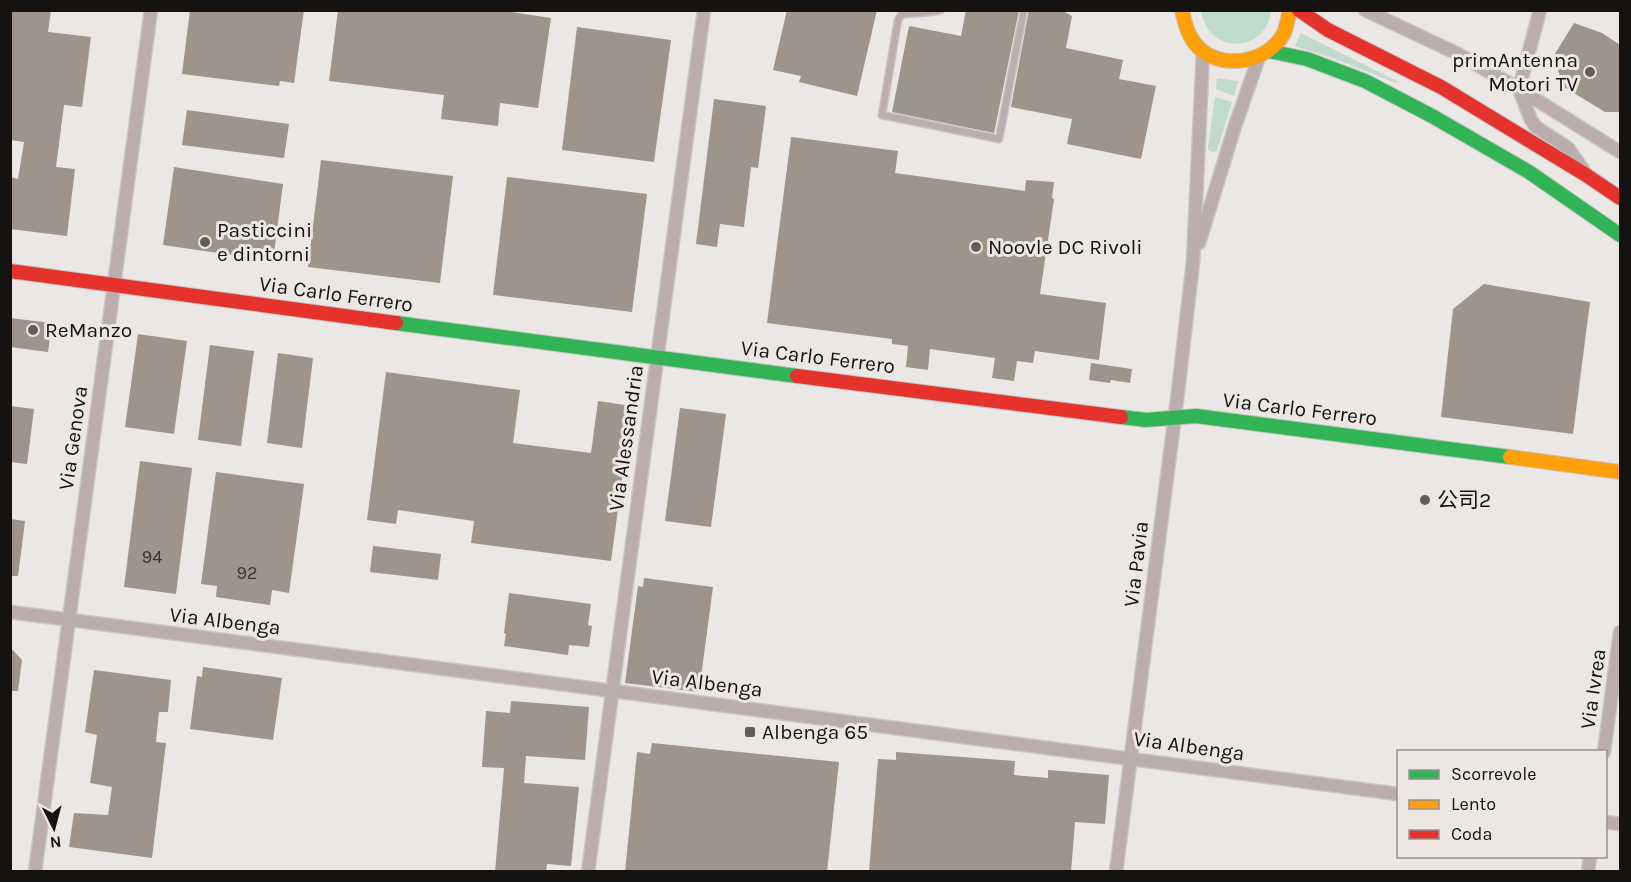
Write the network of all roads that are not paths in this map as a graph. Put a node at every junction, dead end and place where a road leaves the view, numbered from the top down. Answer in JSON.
{"nodes":[{"id":1,"x":151,"y":10,"type":"edge"},
{"id":2,"x":704,"y":10,"type":"edge"},
{"id":3,"x":941,"y":10,"type":"edge"},
{"id":4,"x":1024,"y":10,"type":"edge"},
{"id":5,"x":1290,"y":10,"type":"edge"},
{"id":6,"x":1299,"y":10,"type":"edge"},
{"id":7,"x":1365,"y":10,"type":"edge"},
{"id":8,"x":1540,"y":10,"type":"edge"},
{"id":9,"x":1181,"y":11,"type":"edge"},
{"id":10,"x":1203,"y":51,"type":"junction"},
{"id":11,"x":1264,"y":54,"type":"junction"},
{"id":12,"x":1520,"y":89,"type":"junction"},
{"id":13,"x":1620,"y":152,"type":"edge"},
{"id":14,"x":1586,"y":175,"type":"junction"},
{"id":15,"x":1620,"y":198,"type":"edge"},
{"id":16,"x":1620,"y":235,"type":"edge"},
{"id":17,"x":1193,"y":262,"type":"junction"},
{"id":18,"x":10,"y":271,"type":"edge"},
{"id":19,"x":114,"y":286,"type":"junction"},
{"id":20,"x":656,"y":358,"type":"junction"},
{"id":21,"x":1175,"y":418,"type":"junction"},
{"id":22,"x":1620,"y":472,"type":"edge"},
{"id":23,"x":10,"y":612,"type":"edge"},
{"id":24,"x":68,"y":620,"type":"junction"},
{"id":25,"x":1620,"y":632,"type":"edge"},
{"id":26,"x":612,"y":690,"type":"junction"},
{"id":27,"x":1604,"y":750,"type":"edge"},
{"id":28,"x":1131,"y":758,"type":"junction"},
{"id":29,"x":1397,"y":794,"type":"edge"},
{"id":30,"x":35,"y":872,"type":"edge"},
{"id":31,"x":588,"y":872,"type":"edge"},
{"id":32,"x":1116,"y":872,"type":"edge"}],
"edges":[{"from":1,"to":19,"type":"street","name":"Via Genova"},
{"from":2,"to":20,"type":"street","name":"Via Alessandria"},
{"from":3,"to":4,"type":"lane"},
{"from":5,"to":11,"type":"street"},
{"from":6,"to":14,"type":"street"},
{"from":7,"to":12,"type":"street"},
{"from":8,"to":12,"type":"street"},
{"from":9,"to":10,"type":"street"},
{"from":10,"to":11,"type":"street"},
{"from":10,"to":17,"type":"street","name":"Via Pavia"},
{"from":11,"to":16,"type":"street"},
{"from":11,"to":17,"type":"street","name":"Via Pavia"},
{"from":12,"to":13,"type":"street"},
{"from":12,"to":14,"type":"street"},
{"from":14,"to":15,"type":"street"},
{"from":17,"to":21,"type":"street","name":"Via Pavia"},
{"from":18,"to":19,"type":"street","name":"Via Carlo Ferrero"},
{"from":19,"to":20,"type":"street","name":"Via Carlo Ferrero"},
{"from":19,"to":24,"type":"street","name":"Via Genova"},
{"from":20,"to":21,"type":"street","name":"Via Carlo Ferrero"},
{"from":20,"to":26,"type":"street","name":"Via Alessandria"},
{"from":21,"to":22,"type":"street","name":"Via Carlo Ferrero"},
{"from":21,"to":28,"type":"street","name":"Via Pavia"},
{"from":23,"to":24,"type":"street","name":"Via Albenga"},
{"from":24,"to":26,"type":"street","name":"Via Albenga"},
{"from":24,"to":30,"type":"street","name":"Via Genova"},
{"from":25,"to":27,"type":"street","name":"Via Ivrea"},
{"from":26,"to":28,"type":"street","name":"Via Albenga"},
{"from":26,"to":31,"type":"street","name":"Via Alessandria"},
{"from":28,"to":29,"type":"street","name":"Via Albenga"},
{"from":28,"to":32,"type":"street","name":"Via Pavia"}]}
